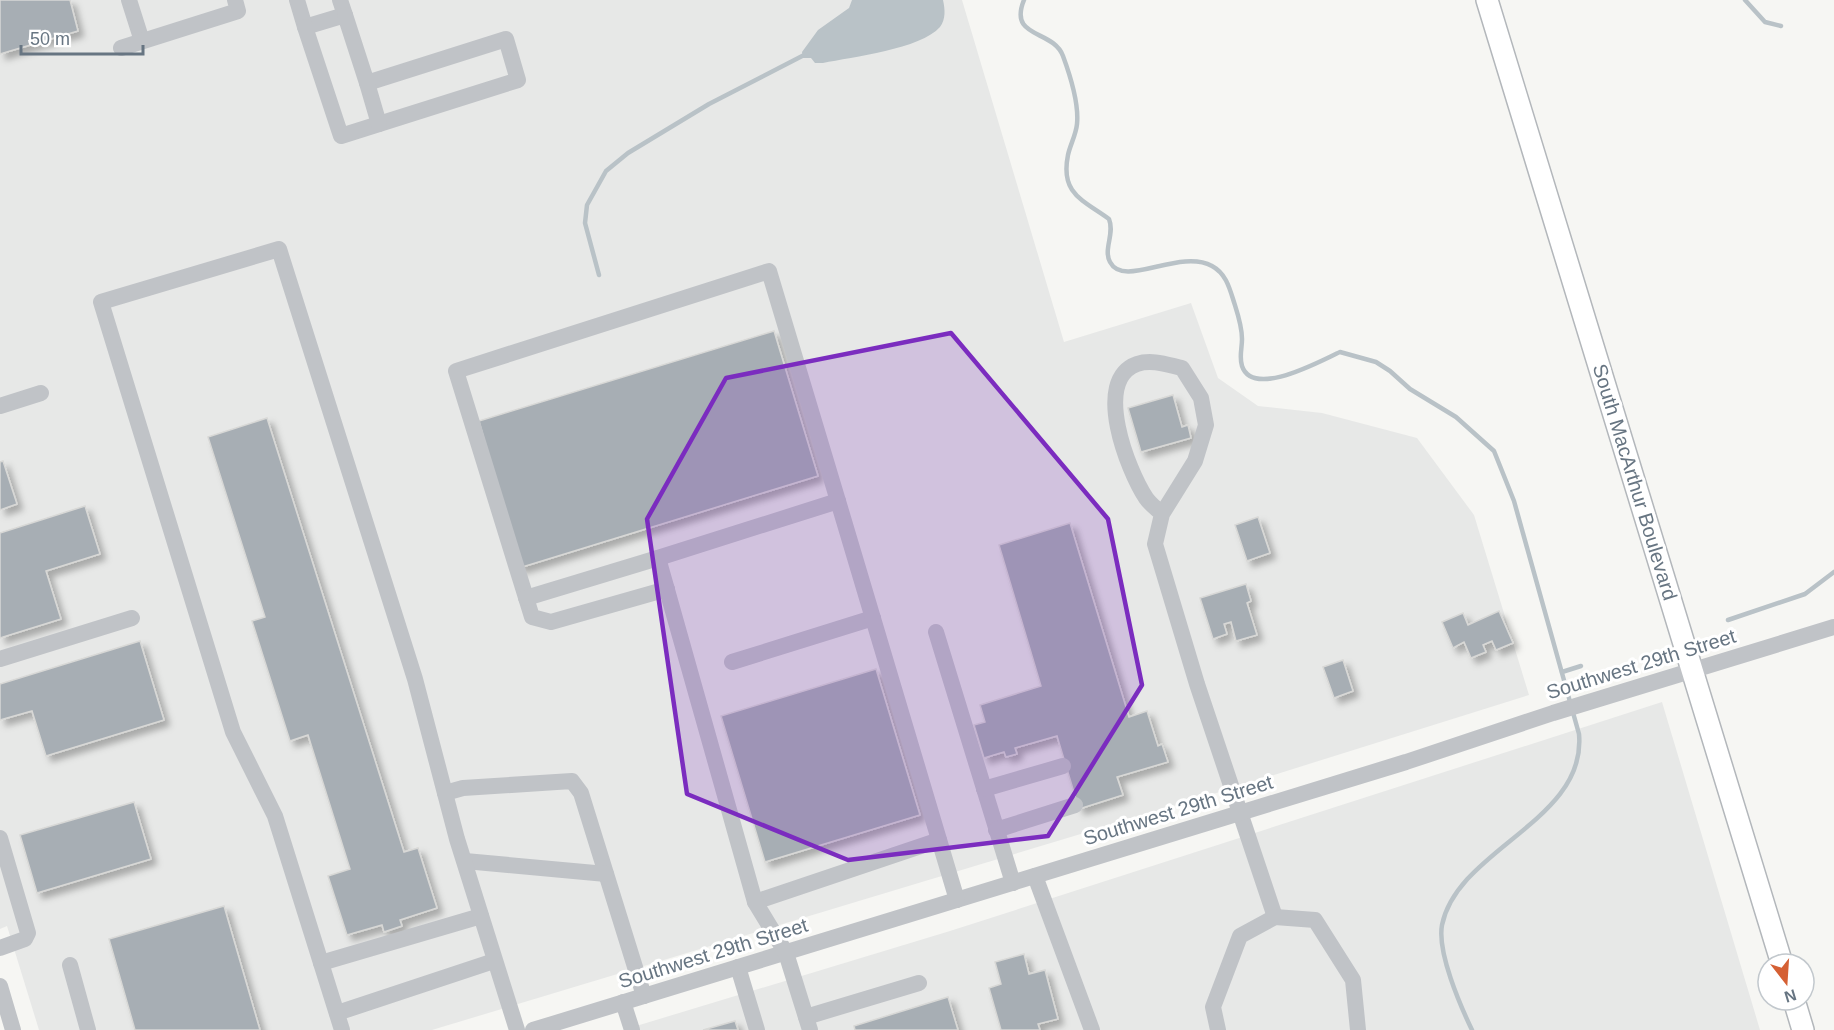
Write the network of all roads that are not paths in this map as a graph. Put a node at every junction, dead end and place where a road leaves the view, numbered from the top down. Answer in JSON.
{"nodes":[{"id":1,"x":129,"y":0,"type":"edge"},
{"id":2,"x":235,"y":0,"type":"edge"},
{"id":3,"x":297,"y":0,"type":"edge"},
{"id":4,"x":1487,"y":0,"type":"edge"},
{"id":5,"x":342,"y":7,"type":"edge"},
{"id":6,"x":305,"y":27,"type":"junction"},
{"id":7,"x":142,"y":41,"type":"junction"},
{"id":8,"x":121,"y":48,"type":"dead end"},
{"id":9,"x":367,"y":83,"type":"junction"},
{"id":10,"x":379,"y":124,"type":"junction"},
{"id":11,"x":41,"y":393,"type":"dead end"},
{"id":12,"x":0,"y":406,"type":"edge"},
{"id":13,"x":838,"y":501,"type":"junction"},
{"id":14,"x":1162,"y":514,"type":"junction"},
{"id":15,"x":658,"y":558,"type":"junction"},
{"id":16,"x":667,"y":589,"type":"junction"},
{"id":17,"x":526,"y":598,"type":"junction"},
{"id":18,"x":132,"y":618,"type":"dead end"},
{"id":19,"x":873,"y":618,"type":"junction"},
{"id":20,"x":1834,"y":627,"type":"edge"},
{"id":21,"x":936,"y":632,"type":"dead end"},
{"id":22,"x":0,"y":659,"type":"edge"},
{"id":23,"x":732,"y":662,"type":"dead end"},
{"id":24,"x":1692,"y":669,"type":"junction"},
{"id":25,"x":1063,"y":766,"type":"dead end"},
{"id":26,"x":984,"y":789,"type":"junction"},
{"id":27,"x":445,"y":793,"type":"junction"},
{"id":28,"x":1075,"y":805,"type":"dead end"},
{"id":29,"x":1239,"y":813,"type":"junction"},
{"id":30,"x":996,"y":830,"type":"junction"},
{"id":31,"x":0,"y":838,"type":"edge"},
{"id":32,"x":939,"y":840,"type":"junction"},
{"id":33,"x":465,"y":861,"type":"junction"},
{"id":34,"x":606,"y":874,"type":"junction"},
{"id":35,"x":1035,"y":876,"type":"junction"},
{"id":36,"x":1013,"y":883,"type":"junction"},
{"id":37,"x":957,"y":900,"type":"junction"},
{"id":38,"x":754,"y":902,"type":"junction"},
{"id":39,"x":481,"y":916,"type":"junction"},
{"id":40,"x":1275,"y":917,"type":"junction"},
{"id":41,"x":0,"y":948,"type":"edge"},
{"id":42,"x":786,"y":952,"type":"junction"},
{"id":43,"x":1778,"y":952,"type":"edge"},
{"id":44,"x":494,"y":961,"type":"junction"},
{"id":45,"x":321,"y":963,"type":"junction"},
{"id":46,"x":70,"y":965,"type":"dead end"},
{"id":47,"x":738,"y":967,"type":"junction"},
{"id":48,"x":919,"y":983,"type":"dead end"},
{"id":49,"x":0,"y":986,"type":"edge"},
{"id":50,"x":644,"y":996,"type":"junction"},
{"id":51,"x":623,"y":1002,"type":"junction"},
{"id":52,"x":1798,"y":1012,"type":"edge"},
{"id":53,"x":337,"y":1013,"type":"junction"},
{"id":54,"x":808,"y":1023,"type":"edge"},
{"id":55,"x":13,"y":1030,"type":"edge"},
{"id":56,"x":88,"y":1030,"type":"edge"},
{"id":57,"x":342,"y":1030,"type":"edge"},
{"id":58,"x":517,"y":1030,"type":"edge"},
{"id":59,"x":533,"y":1030,"type":"edge"},
{"id":60,"x":632,"y":1030,"type":"edge"},
{"id":61,"x":757,"y":1030,"type":"edge"},
{"id":62,"x":1092,"y":1030,"type":"edge"},
{"id":63,"x":1218,"y":1030,"type":"edge"},
{"id":64,"x":1358,"y":1030,"type":"edge"},
{"id":65,"x":1803,"y":1030,"type":"edge"}],
"edges":[{"from":1,"to":7,"type":"street"},
{"from":2,"to":7,"type":"street"},
{"from":3,"to":6,"type":"street"},
{"from":4,"to":24,"type":"main road","name":"South MacArthur Boulevard"},
{"from":5,"to":6,"type":"street"},
{"from":5,"to":9,"type":"street"},
{"from":6,"to":10,"type":"street"},
{"from":7,"to":8,"type":"street"},
{"from":9,"to":10,"type":"street"},
{"from":9,"to":10,"type":"street"},
{"from":11,"to":12,"type":"street"},
{"from":13,"to":15,"type":"street"},
{"from":13,"to":17,"type":"street"},
{"from":13,"to":19,"type":"street"},
{"from":14,"to":14,"type":"street"},
{"from":14,"to":29,"type":"street"},
{"from":15,"to":16,"type":"street"},
{"from":15,"to":17,"type":"street"},
{"from":16,"to":17,"type":"street"},
{"from":16,"to":38,"type":"street"},
{"from":18,"to":22,"type":"street"},
{"from":19,"to":23,"type":"street"},
{"from":19,"to":32,"type":"street"},
{"from":20,"to":24,"type":"street","name":"Southwest 29th Street"},
{"from":21,"to":26,"type":"street"},
{"from":24,"to":29,"type":"street","name":"Southwest 29th Street"},
{"from":24,"to":43,"type":"main road","name":"South MacArthur Boulevard"},
{"from":25,"to":26,"type":"street"},
{"from":26,"to":30,"type":"street"},
{"from":27,"to":33,"type":"street"},
{"from":27,"to":34,"type":"street"},
{"from":27,"to":45,"type":"street"},
{"from":28,"to":30,"type":"street"},
{"from":29,"to":35,"type":"street","name":"Southwest 29th Street"},
{"from":29,"to":40,"type":"street"},
{"from":30,"to":36,"type":"street"},
{"from":31,"to":41,"type":"street"},
{"from":32,"to":37,"type":"street"},
{"from":32,"to":38,"type":"street"},
{"from":33,"to":34,"type":"street"},
{"from":33,"to":39,"type":"street"},
{"from":34,"to":50,"type":"street"},
{"from":35,"to":36,"type":"street","name":"Southwest 29th Street"},
{"from":35,"to":62,"type":"street"},
{"from":36,"to":37,"type":"street","name":"Southwest 29th Street"},
{"from":37,"to":42,"type":"street","name":"Southwest 29th Street"},
{"from":38,"to":42,"type":"street"},
{"from":39,"to":44,"type":"street"},
{"from":39,"to":45,"type":"street"},
{"from":40,"to":63,"type":"street"},
{"from":40,"to":64,"type":"street"},
{"from":42,"to":47,"type":"street","name":"Southwest 29th Street"},
{"from":42,"to":54,"type":"street"},
{"from":44,"to":53,"type":"street"},
{"from":44,"to":58,"type":"street"},
{"from":45,"to":53,"type":"street"},
{"from":46,"to":56,"type":"street"},
{"from":47,"to":50,"type":"street","name":"Southwest 29th Street"},
{"from":47,"to":61,"type":"street"},
{"from":48,"to":54,"type":"street"},
{"from":49,"to":55,"type":"street"},
{"from":50,"to":51,"type":"street","name":"Southwest 29th Street"},
{"from":51,"to":59,"type":"street","name":"Southwest 29th Street"},
{"from":51,"to":60,"type":"street"},
{"from":52,"to":65,"type":"main road"},
{"from":53,"to":57,"type":"street"}]}
